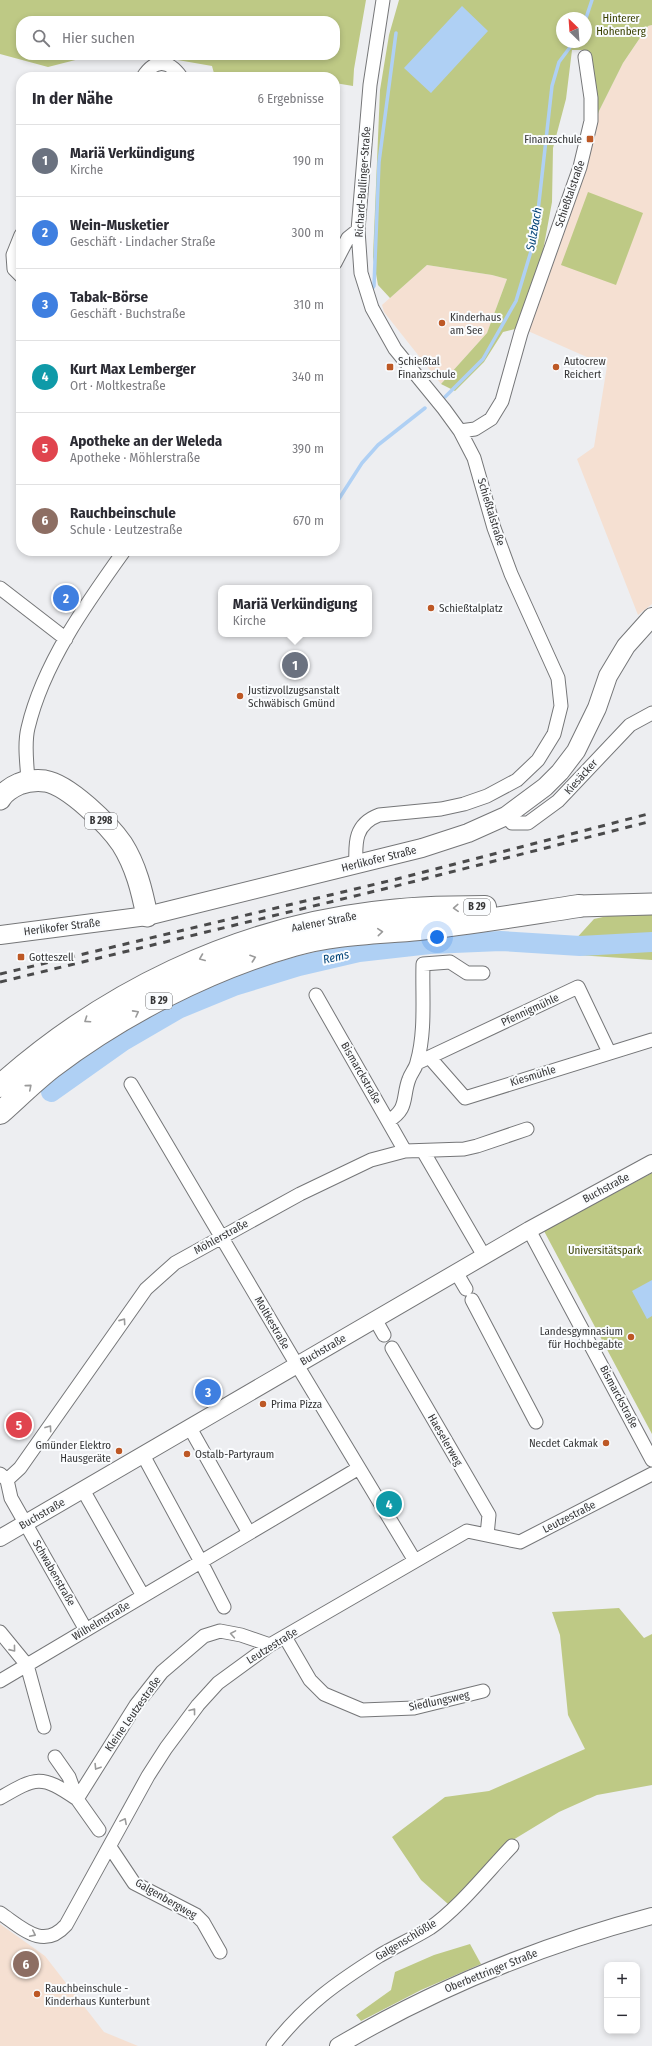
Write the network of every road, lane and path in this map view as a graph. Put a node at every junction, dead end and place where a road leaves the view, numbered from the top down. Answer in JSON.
{"nodes":[{"id":1,"x":383,"y":0,"type":"edge"},
{"id":2,"x":584,"y":57,"type":"dead end"},
{"id":3,"x":148,"y":72,"type":"edge"},
{"id":4,"x":178,"y":72,"type":"edge"},
{"id":5,"x":358,"y":230,"type":"junction"},
{"id":6,"x":16,"y":248,"type":"edge"},
{"id":7,"x":340,"y":253,"type":"edge"},
{"id":8,"x":16,"y":271,"type":"edge"},
{"id":9,"x":460,"y":431,"type":"junction"},
{"id":10,"x":120,"y":556,"type":"edge"},
{"id":11,"x":0,"y":588,"type":"edge"},
{"id":12,"x":652,"y":617,"type":"edge"},
{"id":13,"x":66,"y":639,"type":"junction"},
{"id":14,"x":652,"y":713,"type":"edge"},
{"id":15,"x":28,"y":780,"type":"junction"},
{"id":16,"x":0,"y":799,"type":"edge"},
{"id":17,"x":506,"y":816,"type":"junction"},
{"id":18,"x":356,"y":864,"type":"junction"},
{"id":19,"x":652,"y":904,"type":"edge"},
{"id":20,"x":579,"y":906,"type":"junction"},
{"id":21,"x":147,"y":916,"type":"junction"},
{"id":22,"x":0,"y":935,"type":"edge"},
{"id":23,"x":484,"y":973,"type":"dead end"},
{"id":24,"x":316,"y":996,"type":"dead end"},
{"id":25,"x":652,"y":1040,"type":"edge"},
{"id":26,"x":609,"y":1052,"type":"junction"},
{"id":27,"x":430,"y":1058,"type":"junction"},
{"id":28,"x":29,"y":1061,"type":"junction"},
{"id":29,"x":417,"y":1063,"type":"junction"},
{"id":30,"x":0,"y":1079,"type":"edge"},
{"id":31,"x":131,"y":1084,"type":"dead end"},
{"id":32,"x":0,"y":1086,"type":"edge"},
{"id":33,"x":0,"y":1113,"type":"edge"},
{"id":34,"x":388,"y":1121,"type":"junction"},
{"id":35,"x":527,"y":1129,"type":"dead end"},
{"id":36,"x":406,"y":1151,"type":"junction"},
{"id":37,"x":423,"y":1151,"type":"junction"},
{"id":38,"x":652,"y":1163,"type":"edge"},
{"id":39,"x":529,"y":1230,"type":"junction"},
{"id":40,"x":222,"y":1236,"type":"junction"},
{"id":41,"x":484,"y":1256,"type":"junction"},
{"id":42,"x":456,"y":1272,"type":"junction"},
{"id":43,"x":375,"y":1319,"type":"junction"},
{"id":44,"x":384,"y":1335,"type":"dead end"},
{"id":45,"x":392,"y":1348,"type":"dead end"},
{"id":46,"x":297,"y":1365,"type":"junction"},
{"id":47,"x":536,"y":1422,"type":"dead end"},
{"id":48,"x":190,"y":1428,"type":"junction"},
{"id":49,"x":143,"y":1455,"type":"junction"},
{"id":50,"x":652,"y":1460,"type":"edge"},
{"id":51,"x":359,"y":1468,"type":"junction"},
{"id":52,"x":652,"y":1474,"type":"edge"},
{"id":53,"x":4,"y":1477,"type":"edge"},
{"id":54,"x":83,"y":1490,"type":"junction"},
{"id":55,"x":26,"y":1523,"type":"junction"},
{"id":56,"x":249,"y":1533,"type":"junction"},
{"id":57,"x":488,"y":1535,"type":"junction"},
{"id":58,"x":0,"y":1538,"type":"edge"},
{"id":59,"x":415,"y":1561,"type":"junction"},
{"id":60,"x":201,"y":1562,"type":"junction"},
{"id":61,"x":144,"y":1596,"type":"junction"},
{"id":62,"x":224,"y":1607,"type":"dead end"},
{"id":63,"x":86,"y":1630,"type":"junction"},
{"id":64,"x":0,"y":1632,"type":"edge"},
{"id":65,"x":285,"y":1637,"type":"junction"},
{"id":66,"x":270,"y":1645,"type":"junction"},
{"id":67,"x":26,"y":1665,"type":"junction"},
{"id":68,"x":0,"y":1681,"type":"edge"},
{"id":69,"x":483,"y":1691,"type":"dead end"},
{"id":70,"x":44,"y":1727,"type":"dead end"},
{"id":71,"x":55,"y":1757,"type":"dead end"},
{"id":72,"x":0,"y":1798,"type":"edge"},
{"id":73,"x":77,"y":1799,"type":"junction"},
{"id":74,"x":99,"y":1830,"type":"dead end"},
{"id":75,"x":512,"y":1846,"type":"dead end"},
{"id":76,"x":110,"y":1847,"type":"junction"},
{"id":77,"x":0,"y":1913,"type":"edge"},
{"id":78,"x":652,"y":1916,"type":"edge"},
{"id":79,"x":220,"y":1952,"type":"dead end"},
{"id":80,"x":274,"y":2046,"type":"edge"},
{"id":81,"x":338,"y":2046,"type":"edge"}],
"edges":[{"from":1,"to":5,"type":"street","name":"Richard-Bullinger-Straße"},
{"from":2,"to":9,"type":"street","name":"Schießtalstraße"},
{"from":3,"to":4,"type":"street"},
{"from":5,"to":7,"type":"street"},
{"from":5,"to":9,"type":"street","name":"Richard-Bullinger-Straße"},
{"from":6,"to":8,"type":"street"},
{"from":9,"to":18,"type":"street","name":"Schießtalstraße"},
{"from":10,"to":13,"type":"street"},
{"from":11,"to":13,"type":"street"},
{"from":12,"to":17,"type":"main road","name":"Herlikofer Straße"},
{"from":13,"to":15,"type":"street"},
{"from":14,"to":17,"type":"street","name":"Kiesäcker"},
{"from":15,"to":16,"type":"main road"},
{"from":15,"to":21,"type":"main road","number":"B 298"},
{"from":17,"to":18,"type":"main road","name":"Herlikofer Straße"},
{"from":18,"to":21,"type":"main road","name":"Herlikofer Straße"},
{"from":19,"to":20,"type":"main road","name":"Aalener Straße","number":"B 29"},
{"from":20,"to":28,"type":"highway","name":"Aalener Straße","number":"B 29","one_way":true},
{"from":33,"to":20,"type":"highway","number":"B 29","one_way":true},
{"from":21,"to":22,"type":"main road","name":"Herlikofer Straße"},
{"from":23,"to":29,"type":"street"},
{"from":24,"to":34,"type":"street","name":"Bismarckstraße"},
{"from":25,"to":26,"type":"street","name":"Kiesmühle"},
{"from":26,"to":27,"type":"street","name":"Kiesmühle"},
{"from":26,"to":27,"type":"street","name":"Pfennigmühle"},
{"from":27,"to":29,"type":"street","name":"Pfennigmühle"},
{"from":28,"to":30,"type":"highway"},
{"from":28,"to":32,"type":"highway","number":"B 29"},
{"from":29,"to":34,"type":"street"},
{"from":31,"to":40,"type":"street","name":"Moltkestraße"},
{"from":34,"to":36,"type":"street","name":"Bismarckstraße"},
{"from":35,"to":37,"type":"street","name":"Möhlerstraße"},
{"from":36,"to":37,"type":"street","name":"Möhlerstraße"},
{"from":36,"to":40,"type":"street","name":"Möhlerstraße"},
{"from":37,"to":41,"type":"street"},
{"from":38,"to":39,"type":"street","name":"Buchstraße"},
{"from":39,"to":41,"type":"street","name":"Buchstraße"},
{"from":39,"to":50,"type":"street","name":"Bismarckstraße"},
{"from":40,"to":46,"type":"street","name":"Moltkestraße"},
{"from":53,"to":40,"type":"street","name":"Möhlerstraße","one_way":true},
{"from":41,"to":42,"type":"street","name":"Buchstraße"},
{"from":42,"to":43,"type":"street","name":"Buchstraße"},
{"from":42,"to":47,"type":"street"},
{"from":43,"to":44,"type":"street"},
{"from":43,"to":46,"type":"street","name":"Buchstraße"},
{"from":45,"to":57,"type":"street","name":"Haeselerweg"},
{"from":46,"to":48,"type":"street","name":"Buchstraße"},
{"from":46,"to":51,"type":"street","name":"Moltkestraße"},
{"from":48,"to":49,"type":"street","name":"Buchstraße"},
{"from":48,"to":56,"type":"street"},
{"from":49,"to":54,"type":"street","name":"Buchstraße"},
{"from":49,"to":60,"type":"street"},
{"from":51,"to":56,"type":"street","name":"Wilhelmstraße"},
{"from":51,"to":59,"type":"street","name":"Moltkestraße"},
{"from":52,"to":57,"type":"street","name":"Leutzestraße"},
{"from":53,"to":55,"type":"street","name":"Schwabenstraße"},
{"from":54,"to":55,"type":"street","name":"Buchstraße"},
{"from":54,"to":61,"type":"street"},
{"from":55,"to":58,"type":"street","name":"Buchstraße"},
{"from":55,"to":63,"type":"street","name":"Schwabenstraße"},
{"from":56,"to":60,"type":"street","name":"Wilhelmstraße"},
{"from":57,"to":59,"type":"street","name":"Leutzestraße"},
{"from":59,"to":65,"type":"street","name":"Leutzestraße"},
{"from":60,"to":61,"type":"street","name":"Wilhelmstraße"},
{"from":60,"to":62,"type":"street"},
{"from":61,"to":63,"type":"street","name":"Wilhelmstraße"},
{"from":63,"to":67,"type":"street","name":"Wilhelmstraße"},
{"from":64,"to":67,"type":"street","one_way":true},
{"from":65,"to":66,"type":"street","name":"Leutzestraße"},
{"from":65,"to":69,"type":"street","name":"Siedlungsweg"},
{"from":66,"to":73,"type":"street","name":"Kleine Leutzestraße","one_way":true},
{"from":76,"to":66,"type":"street","name":"Leutzestraße","one_way":true},
{"from":67,"to":68,"type":"street","name":"Wilhelmstraße"},
{"from":67,"to":70,"type":"street"},
{"from":71,"to":73,"type":"street"},
{"from":72,"to":73,"type":"street"},
{"from":73,"to":74,"type":"street"},
{"from":75,"to":80,"type":"street","name":"Galgenschlößle"},
{"from":77,"to":76,"type":"street","name":"Leutzestraße","one_way":true},
{"from":76,"to":79,"type":"street","name":"Galgenbergweg"},
{"from":78,"to":81,"type":"street","name":"Oberbettringer Straße"}]}
